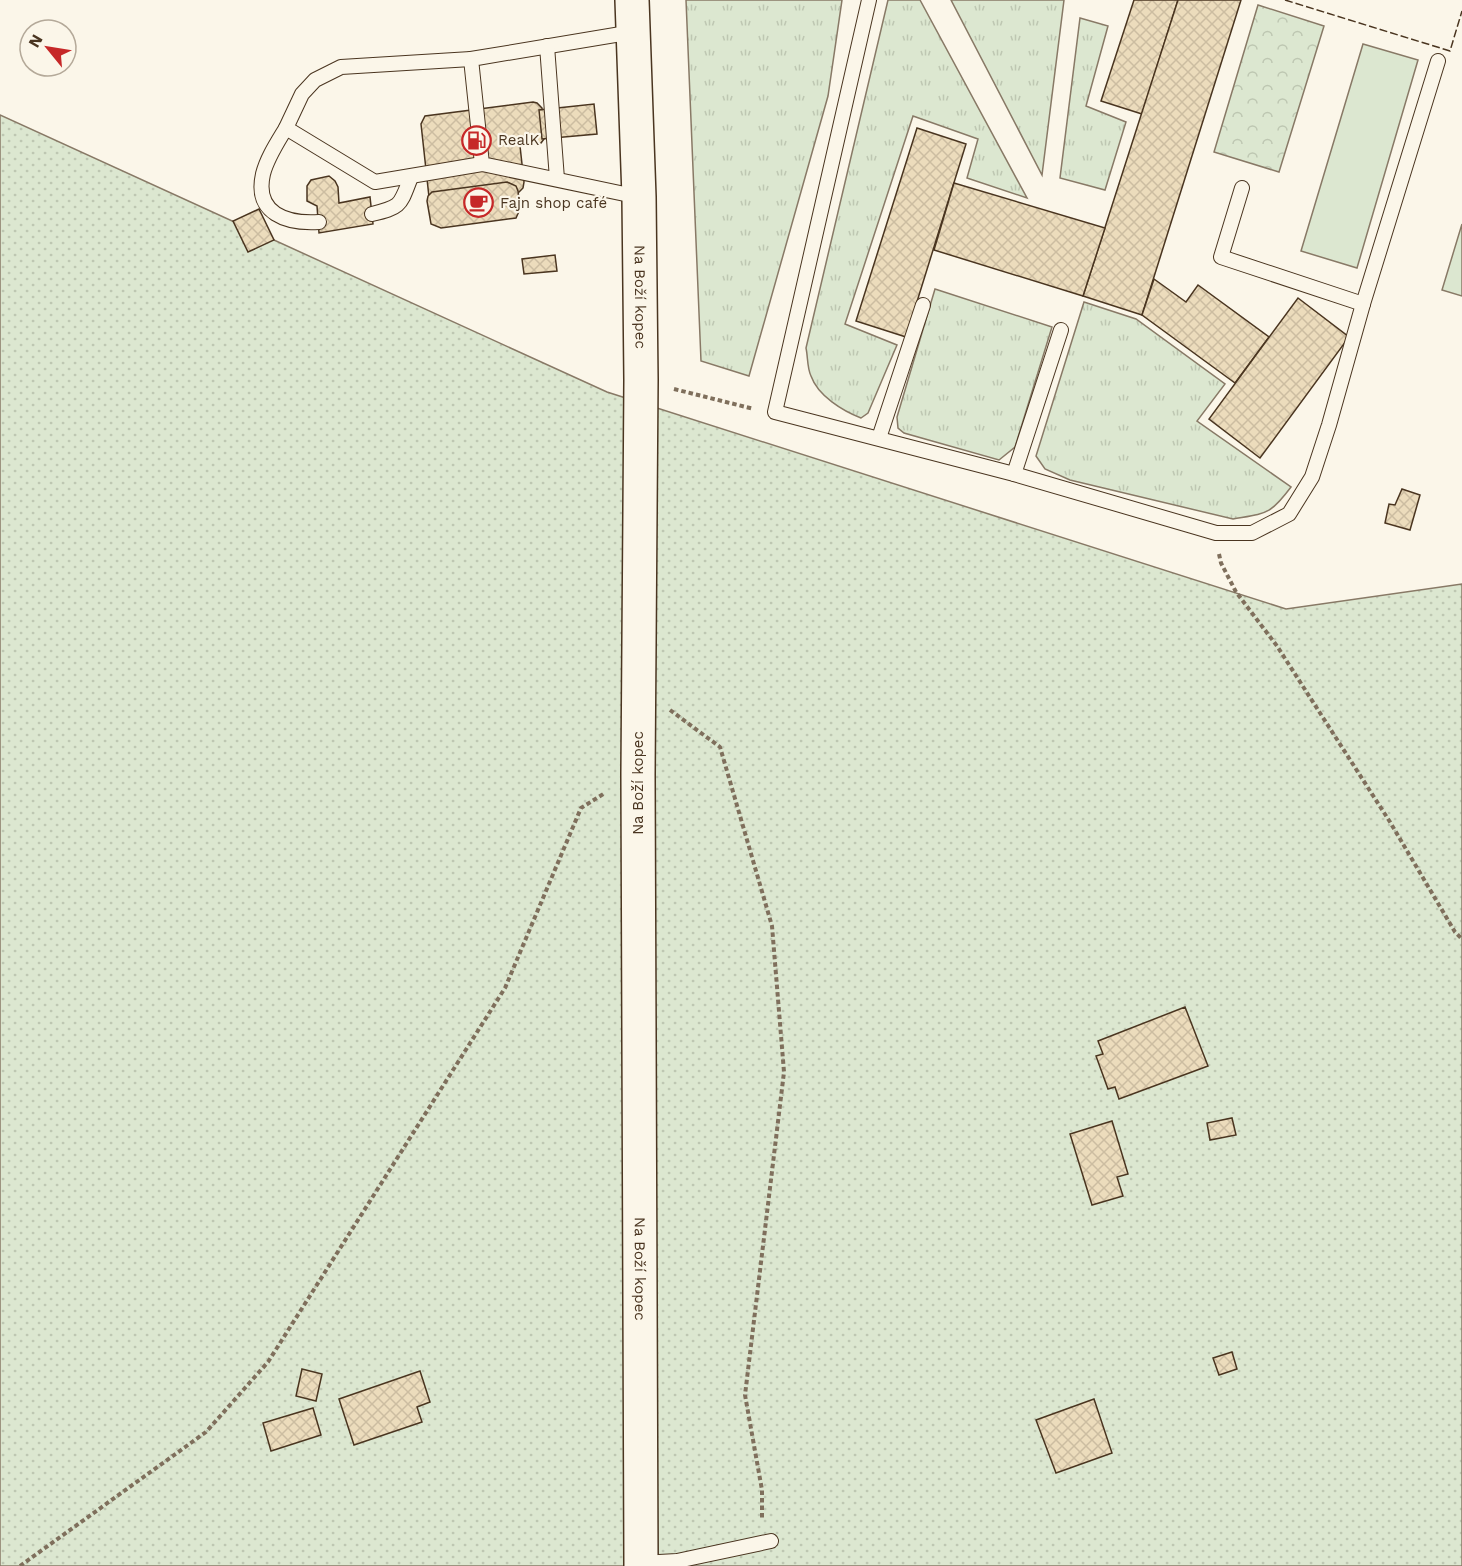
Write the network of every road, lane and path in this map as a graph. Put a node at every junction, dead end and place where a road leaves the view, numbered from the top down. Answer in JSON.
{"nodes":[{"id":1,"x":632,"y":0,"type":"edge"},
{"id":2,"x":869,"y":0,"type":"edge"},
{"id":3,"x":633,"y":32,"type":"junction"},
{"id":4,"x":547,"y":46,"type":"junction"},
{"id":5,"x":471,"y":59,"type":"junction"},
{"id":6,"x":1438,"y":61,"type":"dead end"},
{"id":7,"x":286,"y":128,"type":"junction"},
{"id":8,"x":482,"y":164,"type":"junction"},
{"id":9,"x":411,"y":177,"type":"junction"},
{"id":10,"x":556,"y":179,"type":"junction"},
{"id":11,"x":1242,"y":188,"type":"dead end"},
{"id":12,"x":639,"y":197,"type":"junction"},
{"id":13,"x":372,"y":214,"type":"dead end"},
{"id":14,"x":319,"y":222,"type":"dead end"},
{"id":15,"x":1363,"y":304,"type":"junction"},
{"id":16,"x":923,"y":305,"type":"dead end"},
{"id":17,"x":1061,"y":330,"type":"dead end"},
{"id":18,"x":670,"y":388,"type":"dead end"},
{"id":19,"x":735,"y":406,"type":"dead end"},
{"id":20,"x":879,"y":438,"type":"junction"},
{"id":21,"x":1014,"y":474,"type":"junction"},
{"id":22,"x":1216,"y":533,"type":"junction"},
{"id":23,"x":638,"y":687,"type":"junction"},
{"id":24,"x":638,"y":774,"type":"junction"},
{"id":25,"x":1462,"y":939,"type":"edge"},
{"id":26,"x":766,"y":1542,"type":"joint"},
{"id":27,"x":641,"y":1565,"type":"edge"},
{"id":28,"x":20,"y":1566,"type":"edge"}],
"edges":[{"from":1,"to":3,"type":"main road","name":"Na Boží kopec"},
{"from":2,"to":20,"type":"lane"},
{"from":3,"to":4,"type":"lane"},
{"from":3,"to":12,"type":"main road","name":"Na Boží kopec"},
{"from":4,"to":5,"type":"lane"},
{"from":4,"to":10,"type":"lane"},
{"from":5,"to":7,"type":"lane"},
{"from":5,"to":8,"type":"lane"},
{"from":6,"to":15,"type":"lane"},
{"from":7,"to":9,"type":"lane"},
{"from":7,"to":14,"type":"lane"},
{"from":8,"to":9,"type":"lane"},
{"from":8,"to":10,"type":"lane"},
{"from":9,"to":13,"type":"lane"},
{"from":10,"to":12,"type":"lane"},
{"from":11,"to":15,"type":"lane"},
{"from":12,"to":23,"type":"main road","name":"Na Boží kopec"},
{"from":15,"to":22,"type":"lane"},
{"from":16,"to":20,"type":"lane"},
{"from":17,"to":21,"type":"lane"},
{"from":18,"to":19,"type":"path"},
{"from":20,"to":21,"type":"lane"},
{"from":21,"to":22,"type":"lane"},
{"from":22,"to":25,"type":"path"},
{"from":23,"to":24,"type":"main road","name":"Na Boží kopec"},
{"from":23,"to":26,"type":"path"},
{"from":24,"to":27,"type":"main road","name":"Na Boží kopec"},
{"from":24,"to":28,"type":"path"},
{"from":26,"to":27,"type":"lane"}]}
